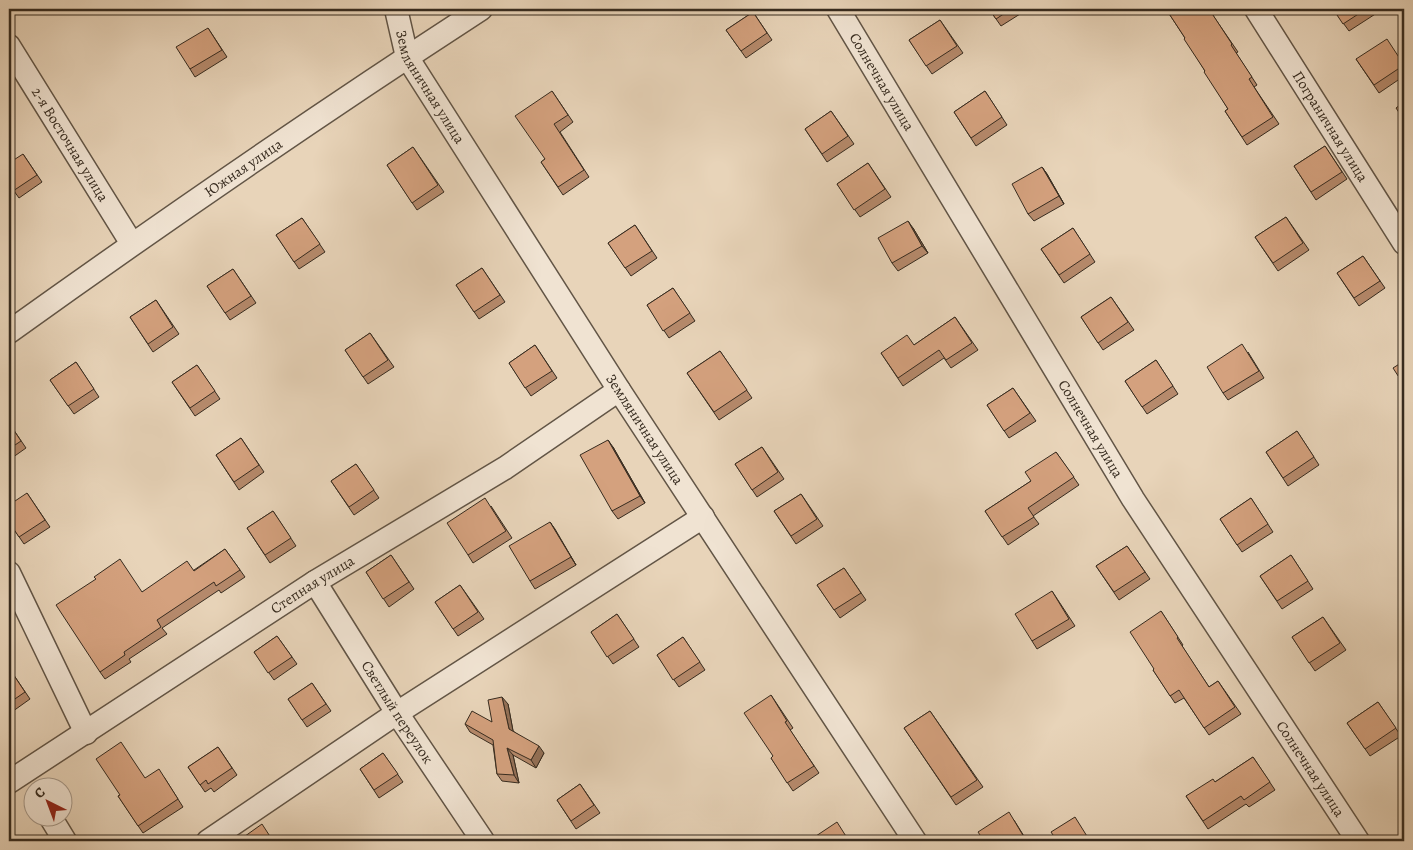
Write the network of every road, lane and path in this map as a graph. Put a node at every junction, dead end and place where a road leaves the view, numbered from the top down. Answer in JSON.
{"nodes":[{"id":1,"x":396,"y":9,"type":"edge"},
{"id":2,"x":481,"y":9,"type":"edge"},
{"id":3,"x":838,"y":9,"type":"edge"},
{"id":4,"x":1256,"y":9,"type":"edge"},
{"id":5,"x":9,"y":46,"type":"edge"},
{"id":6,"x":407,"y":57,"type":"junction"},
{"id":7,"x":1404,"y":243,"type":"edge"},
{"id":8,"x":132,"y":244,"type":"junction"},
{"id":9,"x":9,"y":332,"type":"edge"},
{"id":10,"x":619,"y":390,"type":"junction"},
{"id":11,"x":703,"y":517,"type":"junction"},
{"id":12,"x":9,"y":573,"type":"edge"},
{"id":13,"x":315,"y":582,"type":"junction"},
{"id":14,"x":397,"y":713,"type":"junction"},
{"id":15,"x":86,"y":733,"type":"junction"},
{"id":16,"x":21,"y":781,"type":"edge"},
{"id":17,"x":57,"y":828,"type":"edge"},
{"id":18,"x":65,"y":841,"type":"edge"},
{"id":19,"x":208,"y":841,"type":"edge"},
{"id":20,"x":483,"y":841,"type":"edge"},
{"id":21,"x":915,"y":841,"type":"edge"},
{"id":22,"x":1358,"y":841,"type":"edge"}],
"edges":[{"from":1,"to":6,"type":"street","name":"Земляничная улица"},
{"from":2,"to":6,"type":"street","name":"Южная улица"},
{"from":3,"to":22,"type":"street","name":"Солнечная улица"},
{"from":4,"to":7,"type":"street","name":"Пограничная улица"},
{"from":5,"to":8,"type":"street","name":"2-я Восточная улица"},
{"from":6,"to":8,"type":"street","name":"Южная улица"},
{"from":6,"to":10,"type":"street","name":"Земляничная улица"},
{"from":8,"to":9,"type":"street","name":"Южная улица"},
{"from":10,"to":11,"type":"street","name":"Земляничная улица"},
{"from":10,"to":13,"type":"street","name":"Степная улица"},
{"from":11,"to":14,"type":"street"},
{"from":11,"to":21,"type":"street","name":"Земляничная улица"},
{"from":12,"to":15,"type":"street"},
{"from":13,"to":14,"type":"street","name":"Светлый переулок"},
{"from":13,"to":15,"type":"street","name":"Степная улица"},
{"from":14,"to":19,"type":"street"},
{"from":14,"to":20,"type":"street","name":"Светлый переулок"},
{"from":15,"to":16,"type":"street","name":"Степная улица"},
{"from":17,"to":18,"type":"street"}]}
